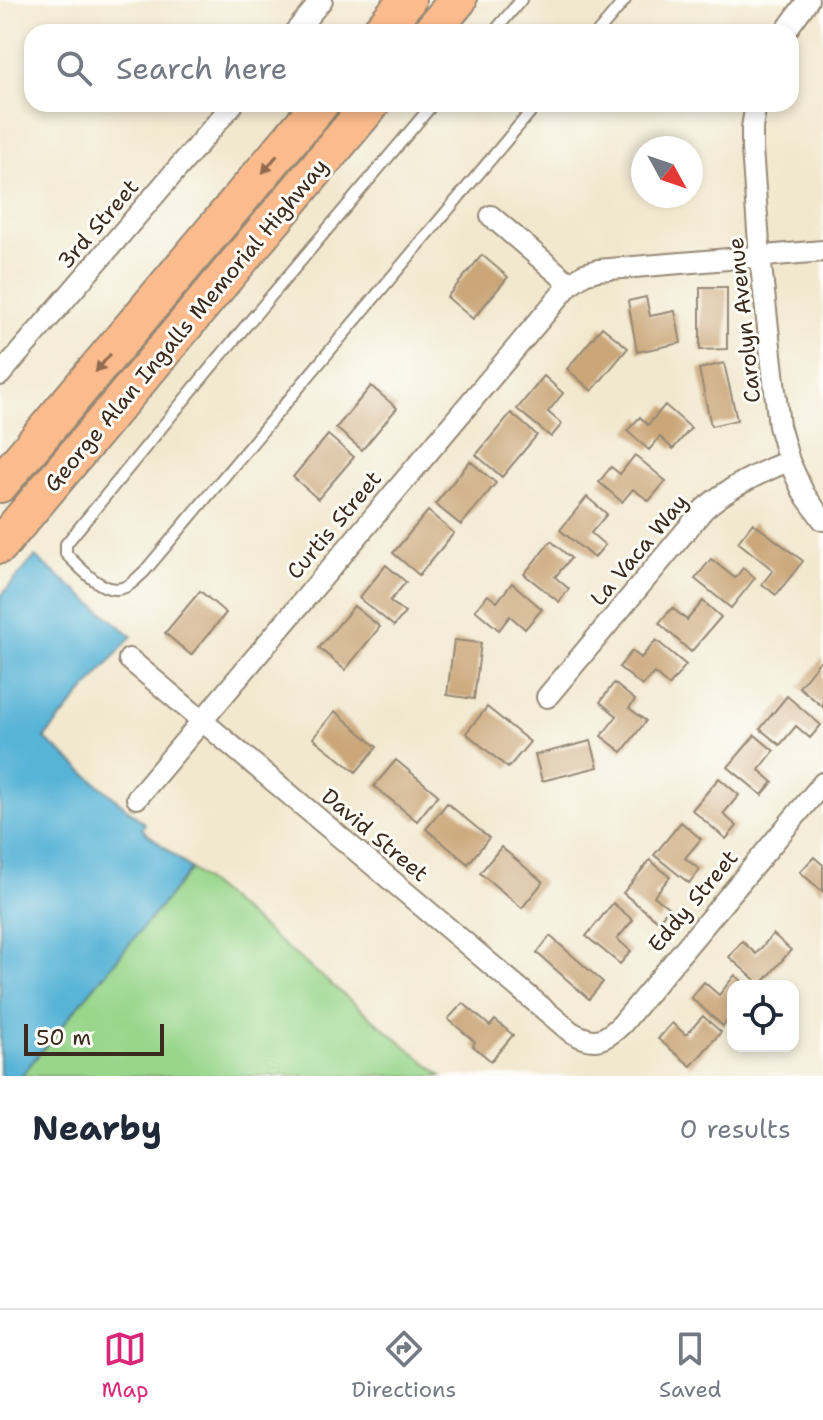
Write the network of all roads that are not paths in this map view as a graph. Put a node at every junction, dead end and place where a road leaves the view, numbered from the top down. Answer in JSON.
{"nodes":[{"id":1,"x":322,"y":0,"type":"edge"},
{"id":2,"x":407,"y":0,"type":"edge"},
{"id":3,"x":458,"y":0,"type":"edge"},
{"id":4,"x":521,"y":0,"type":"edge"},
{"id":5,"x":625,"y":0,"type":"edge"},
{"id":6,"x":808,"y":0,"type":"edge"},
{"id":7,"x":302,"y":24,"type":"edge"},
{"id":8,"x":387,"y":24,"type":"edge"},
{"id":9,"x":438,"y":24,"type":"edge"},
{"id":10,"x":501,"y":24,"type":"edge"},
{"id":11,"x":605,"y":24,"type":"edge"},
{"id":12,"x":791,"y":24,"type":"edge"},
{"id":13,"x":226,"y":112,"type":"edge"},
{"id":14,"x":313,"y":112,"type":"edge"},
{"id":15,"x":364,"y":112,"type":"edge"},
{"id":16,"x":426,"y":112,"type":"edge"},
{"id":17,"x":530,"y":112,"type":"edge"},
{"id":18,"x":755,"y":112,"type":"edge"},
{"id":19,"x":491,"y":216,"type":"dead end"},
{"id":20,"x":823,"y":251,"type":"edge"},
{"id":21,"x":760,"y":257,"type":"junction"},
{"id":22,"x":570,"y":284,"type":"junction"},
{"id":23,"x":0,"y":375,"type":"edge"},
{"id":24,"x":789,"y":461,"type":"junction"},
{"id":25,"x":0,"y":484,"type":"edge"},
{"id":26,"x":823,"y":520,"type":"edge"},
{"id":27,"x":0,"y":545,"type":"edge"},
{"id":28,"x":129,"y":659,"type":"dead end"},
{"id":29,"x":547,"y":697,"type":"dead end"},
{"id":30,"x":202,"y":721,"type":"junction"},
{"id":31,"x":823,"y":783,"type":"edge"},
{"id":32,"x":137,"y":798,"type":"dead end"},
{"id":33,"x":594,"y":1041,"type":"joint"}],
"edges":[{"from":1,"to":7,"type":"street"},
{"from":2,"to":8,"type":"highway"},
{"from":3,"to":9,"type":"highway"},
{"from":4,"to":10,"type":"lane"},
{"from":5,"to":11,"type":"lane"},
{"from":6,"to":12,"type":"street"},
{"from":13,"to":23,"type":"street","name":"3rd Street"},
{"from":14,"to":25,"type":"highway","name":"George Alan Ingalls Memorial Highway","one_way":true},
{"from":15,"to":27,"type":"highway","name":"George Alan Ingalls Memorial Highway"},
{"from":16,"to":17,"type":"lane"},
{"from":18,"to":21,"type":"street","name":"Carolyn Avenue"},
{"from":19,"to":22,"type":"street"},
{"from":20,"to":21,"type":"street"},
{"from":21,"to":22,"type":"street"},
{"from":21,"to":24,"type":"street","name":"Carolyn Avenue"},
{"from":22,"to":30,"type":"street","name":"Curtis Street"},
{"from":24,"to":26,"type":"street","name":"Carolyn Avenue"},
{"from":24,"to":29,"type":"street","name":"La Vaca Way"},
{"from":28,"to":30,"type":"street","name":"David Street"},
{"from":30,"to":32,"type":"street","name":"Curtis Street"},
{"from":30,"to":33,"type":"street","name":"David Street"},
{"from":31,"to":33,"type":"street","name":"Eddy Street"}]}
